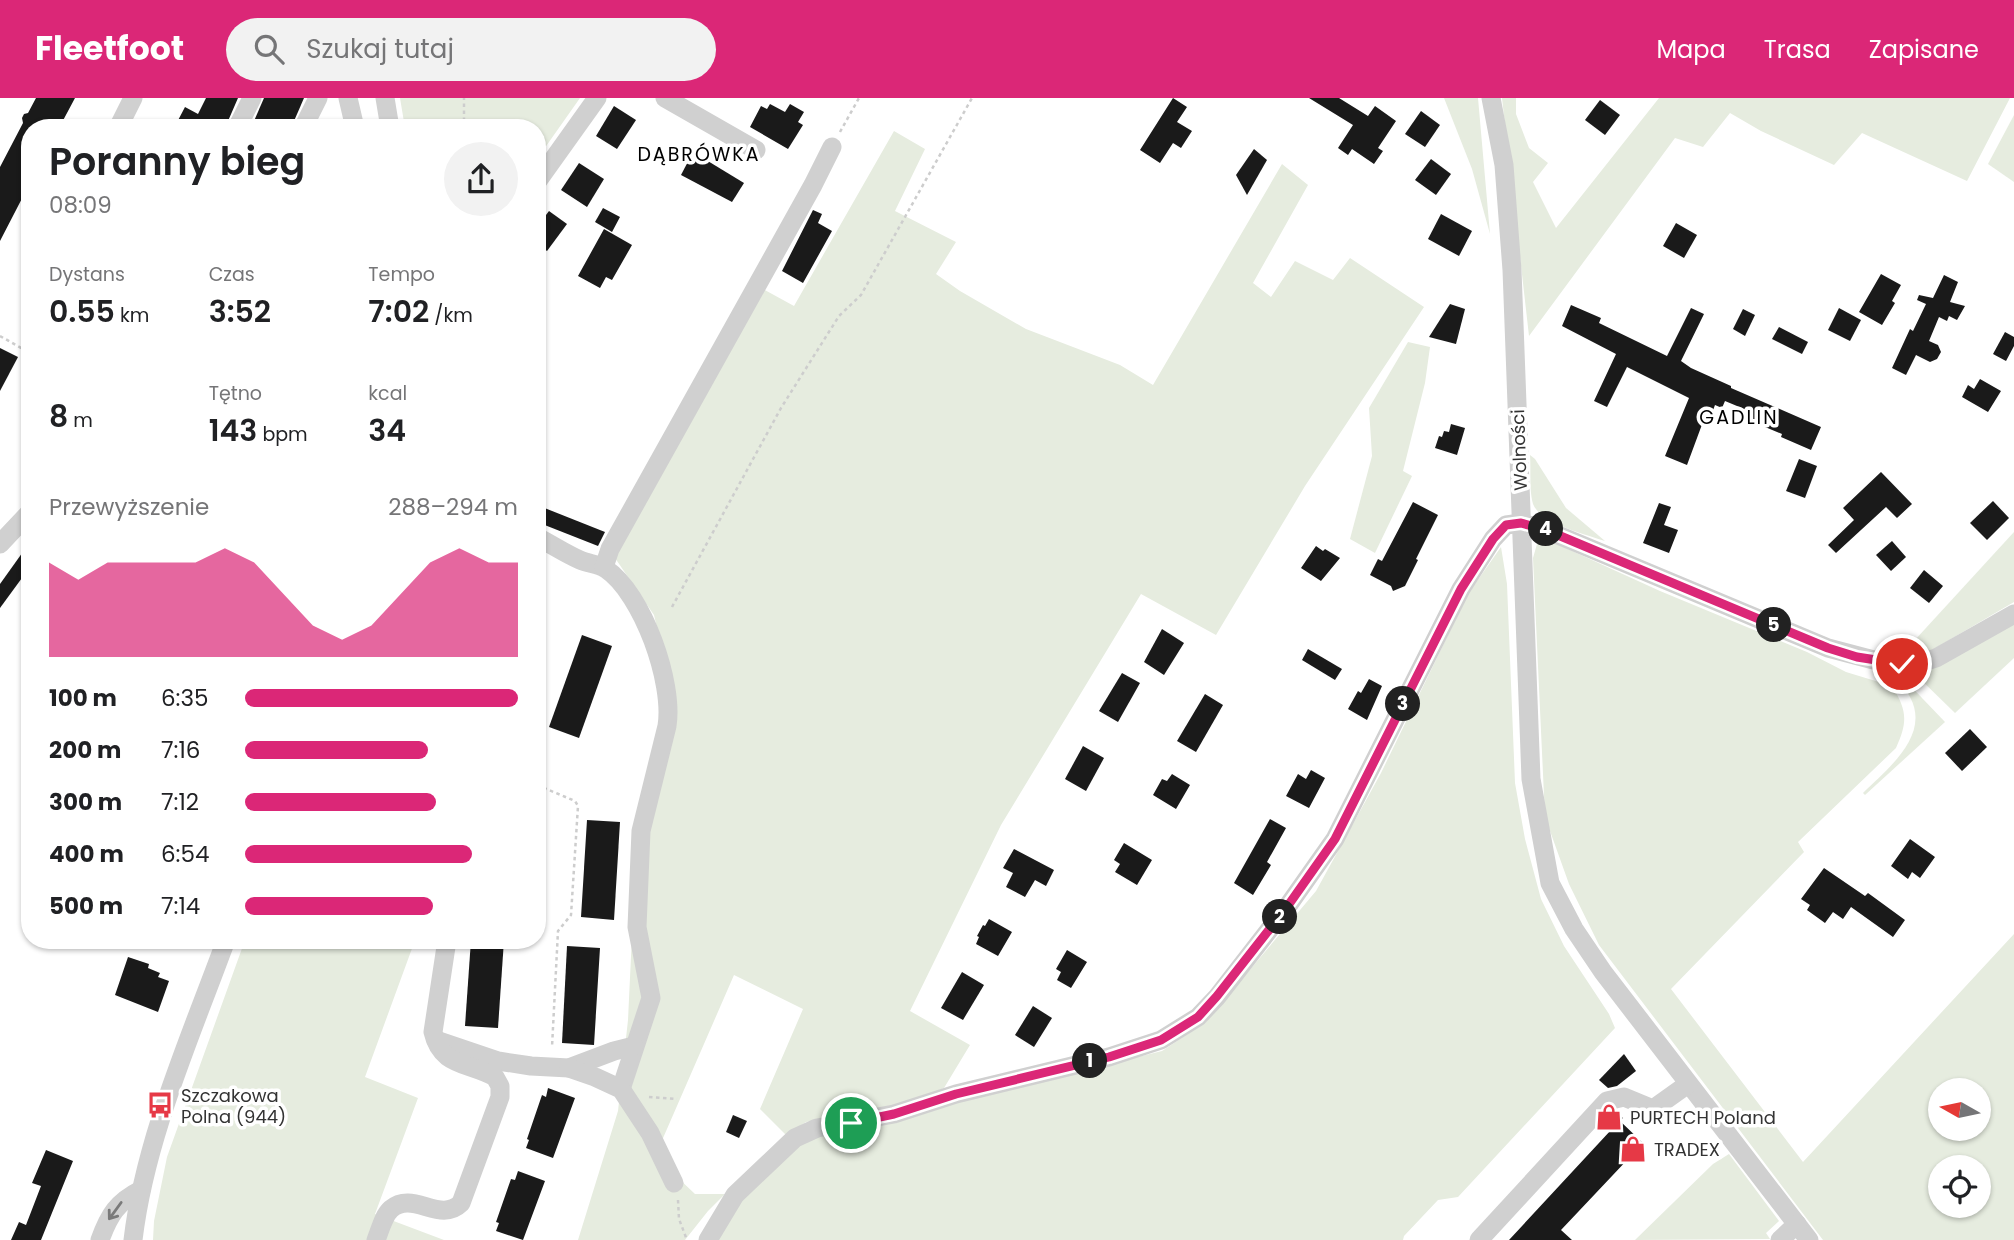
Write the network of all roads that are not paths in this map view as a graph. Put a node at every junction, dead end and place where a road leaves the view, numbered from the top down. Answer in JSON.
{"nodes":[{"id":1,"x":132,"y":98,"type":"edge"},
{"id":2,"x":252,"y":98,"type":"edge"},
{"id":3,"x":318,"y":98,"type":"edge"},
{"id":4,"x":348,"y":98,"type":"edge"},
{"id":5,"x":385,"y":98,"type":"edge"},
{"id":6,"x":597,"y":98,"type":"edge"},
{"id":7,"x":665,"y":98,"type":"edge"},
{"id":8,"x":1491,"y":98,"type":"edge"},
{"id":9,"x":122,"y":119,"type":"edge"},
{"id":10,"x":242,"y":119,"type":"edge"},
{"id":11,"x":308,"y":119,"type":"edge"},
{"id":12,"x":353,"y":119,"type":"edge"},
{"id":13,"x":388,"y":119,"type":"edge"},
{"id":14,"x":832,"y":147,"type":"road end"},
{"id":15,"x":756,"y":150,"type":"dead end"},
{"id":16,"x":546,"y":169,"type":"edge"},
{"id":17,"x":21,"y":522,"type":"edge"},
{"id":18,"x":1521,"y":523,"type":"junction"},
{"id":19,"x":546,"y":542,"type":"edge"},
{"id":20,"x":0,"y":544,"type":"edge"},
{"id":21,"x":604,"y":567,"type":"junction"},
{"id":22,"x":2014,"y":614,"type":"edge"},
{"id":23,"x":223,"y":949,"type":"edge"},
{"id":24,"x":446,"y":949,"type":"edge"},
{"id":25,"x":435,"y":1039,"type":"junction"},
{"id":26,"x":634,"y":1046,"type":"junction"},
{"id":27,"x":569,"y":1068,"type":"junction"},
{"id":28,"x":1688,"y":1084,"type":"junction"},
{"id":29,"x":621,"y":1089,"type":"junction"},
{"id":30,"x":674,"y":1183,"type":"road end"},
{"id":31,"x":141,"y":1190,"type":"junction"},
{"id":32,"x":1803,"y":1232,"type":"edge"},
{"id":33,"x":100,"y":1240,"type":"edge"},
{"id":34,"x":133,"y":1240,"type":"edge"},
{"id":35,"x":376,"y":1240,"type":"edge"},
{"id":36,"x":708,"y":1240,"type":"edge"},
{"id":37,"x":1479,"y":1240,"type":"edge"},
{"id":38,"x":1780,"y":1240,"type":"edge"}],
"edges":[{"from":1,"to":9,"type":"street"},
{"from":2,"to":10,"type":"street"},
{"from":3,"to":11,"type":"street"},
{"from":4,"to":12,"type":"street"},
{"from":5,"to":13,"type":"street"},
{"from":6,"to":16,"type":"street"},
{"from":7,"to":15,"type":"street"},
{"from":8,"to":18,"type":"street","name":"Wolności"},
{"from":14,"to":21,"type":"street"},
{"from":17,"to":20,"type":"street"},
{"from":18,"to":22,"type":"street"},
{"from":18,"to":28,"type":"street","name":"Wolności"},
{"from":18,"to":36,"type":"street"},
{"from":19,"to":21,"type":"street"},
{"from":21,"to":26,"type":"street"},
{"from":23,"to":31,"type":"street"},
{"from":24,"to":25,"type":"street"},
{"from":25,"to":27,"type":"street"},
{"from":25,"to":35,"type":"street"},
{"from":26,"to":27,"type":"street"},
{"from":26,"to":29,"type":"street"},
{"from":27,"to":29,"type":"street"},
{"from":28,"to":32,"type":"street","name":"Wolności"},
{"from":28,"to":37,"type":"street"},
{"from":29,"to":30,"type":"street"},
{"from":31,"to":33,"type":"street","one_way":true},
{"from":31,"to":34,"type":"street"},
{"from":32,"to":38,"type":"street"}]}
